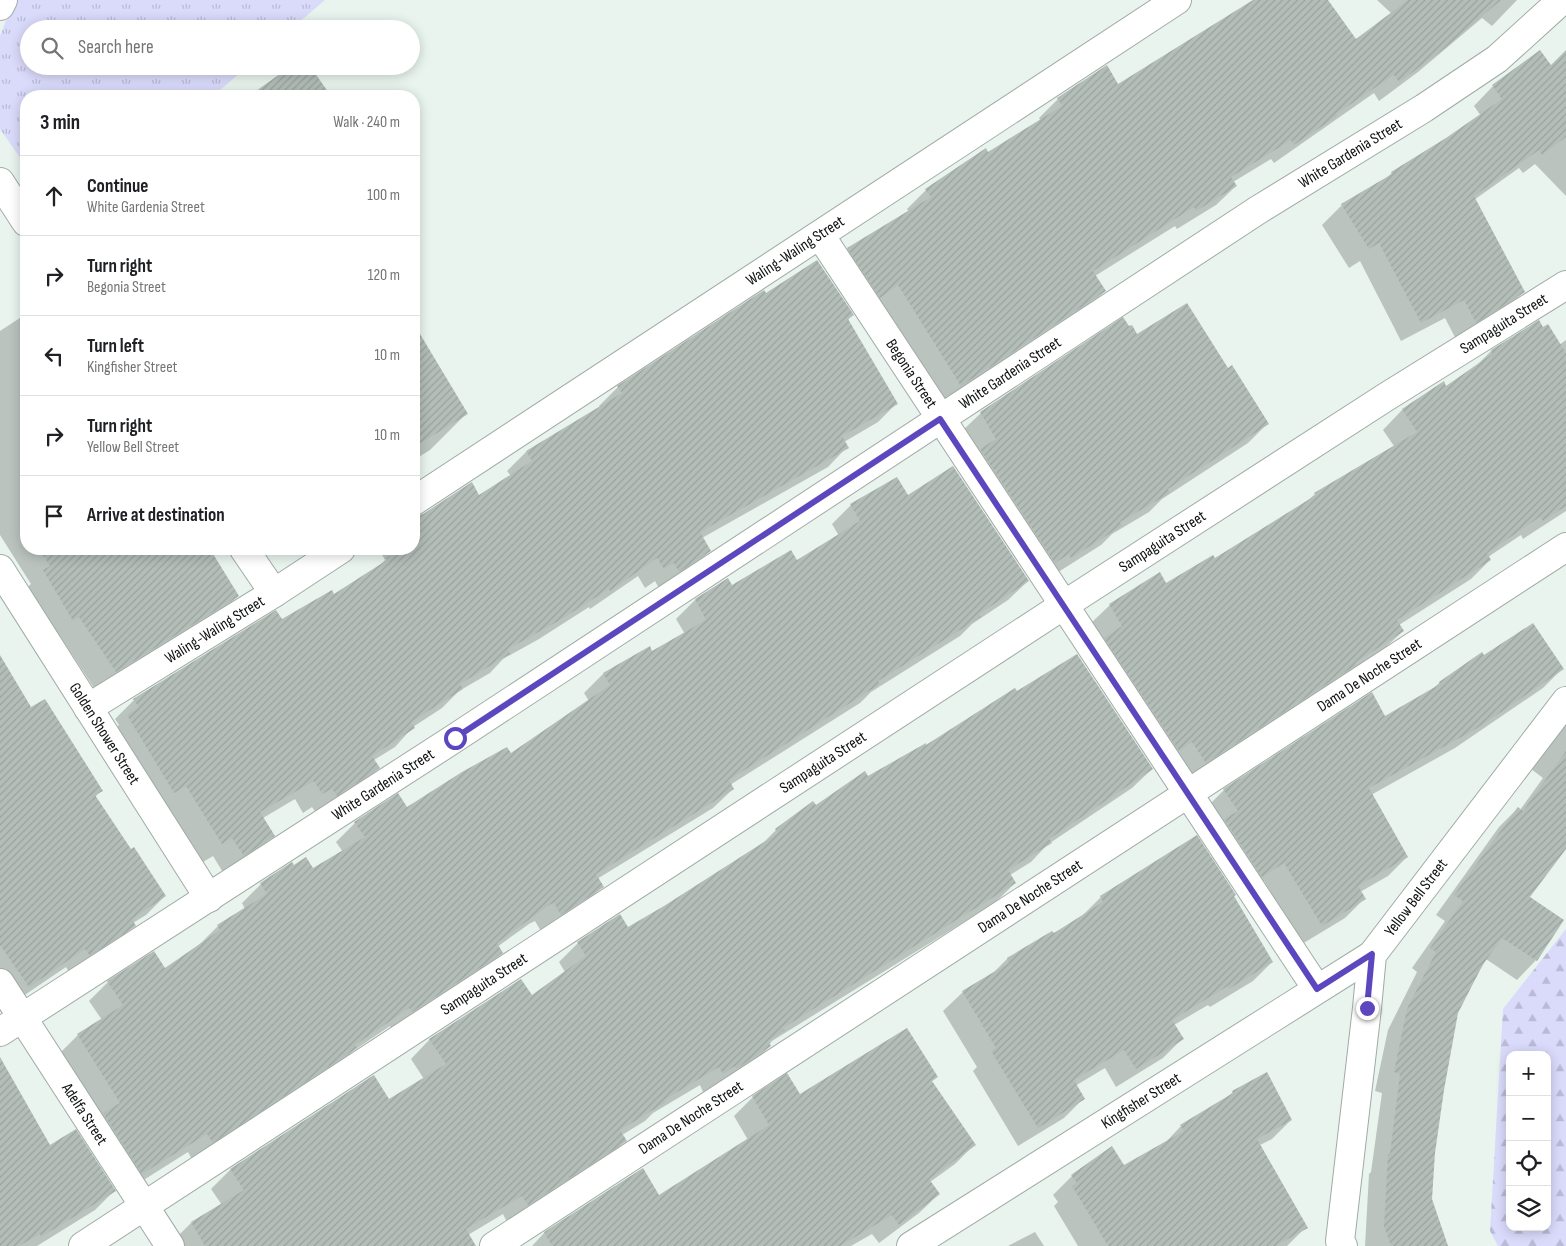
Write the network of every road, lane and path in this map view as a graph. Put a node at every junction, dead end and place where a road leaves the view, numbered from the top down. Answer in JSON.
{"nodes":[{"id":1,"x":3,"y":0,"type":"edge"},
{"id":2,"x":1177,"y":0,"type":"edge"},
{"id":3,"x":1562,"y":0,"type":"edge"},
{"id":4,"x":0,"y":6,"type":"edge"},
{"id":5,"x":0,"y":182,"type":"edge"},
{"id":6,"x":20,"y":213,"type":"edge"},
{"id":7,"x":820,"y":235,"type":"junction"},
{"id":8,"x":1566,"y":285,"type":"edge"},
{"id":9,"x":940,"y":419,"type":"junction"},
{"id":10,"x":420,"y":497,"type":"edge"},
{"id":11,"x":1566,"y":547,"type":"edge"},
{"id":12,"x":248,"y":555,"type":"edge"},
{"id":13,"x":331,"y":555,"type":"edge"},
{"id":14,"x":0,"y":569,"type":"edge"},
{"id":15,"x":274,"y":593,"type":"junction"},
{"id":16,"x":1064,"y":605,"type":"junction"},
{"id":17,"x":1566,"y":701,"type":"edge"},
{"id":18,"x":88,"y":708,"type":"junction"},
{"id":19,"x":1188,"y":793,"type":"junction"},
{"id":20,"x":209,"y":898,"type":"junction"},
{"id":21,"x":1372,"y":954,"type":"junction"},
{"id":22,"x":0,"y":983,"type":"edge"},
{"id":23,"x":1317,"y":989,"type":"junction"},
{"id":24,"x":22,"y":1017,"type":"junction"},
{"id":25,"x":0,"y":1032,"type":"edge"},
{"id":26,"x":145,"y":1207,"type":"junction"},
{"id":27,"x":1338,"y":1244,"type":"edge"},
{"id":28,"x":83,"y":1246,"type":"edge"},
{"id":29,"x":170,"y":1246,"type":"edge"},
{"id":30,"x":494,"y":1246,"type":"edge"},
{"id":31,"x":911,"y":1246,"type":"edge"}],
"edges":[{"from":1,"to":4,"type":"street"},
{"from":2,"to":7,"type":"street","name":"Waling-Waling Street"},
{"from":3,"to":9,"type":"street","name":"White Gardenia Street"},
{"from":5,"to":6,"type":"street"},
{"from":7,"to":9,"type":"street","name":"Begonia Street"},
{"from":7,"to":10,"type":"street","name":"Waling-Waling Street"},
{"from":8,"to":16,"type":"street","name":"Sampaguita Street"},
{"from":9,"to":16,"type":"street","name":"Begonia Street"},
{"from":9,"to":20,"type":"street","name":"White Gardenia Street"},
{"from":11,"to":19,"type":"street","name":"Dama De Noche Street"},
{"from":12,"to":15,"type":"street"},
{"from":13,"to":15,"type":"street","name":"Waling-Waling Street"},
{"from":14,"to":18,"type":"street","name":"Golden Shower Street"},
{"from":15,"to":18,"type":"street","name":"Waling-Waling Street"},
{"from":16,"to":19,"type":"street","name":"Begonia Street"},
{"from":16,"to":26,"type":"street","name":"Sampaguita Street"},
{"from":17,"to":21,"type":"street","name":"Yellow Bell Street"},
{"from":18,"to":20,"type":"street","name":"Golden Shower Street"},
{"from":19,"to":23,"type":"street","name":"Begonia Street"},
{"from":19,"to":30,"type":"street","name":"Dama De Noche Street"},
{"from":20,"to":24,"type":"street","name":"White Gardenia Street"},
{"from":21,"to":23,"type":"street","name":"Kingfisher Street"},
{"from":21,"to":27,"type":"street"},
{"from":22,"to":24,"type":"street","name":"Adelfa Street"},
{"from":23,"to":31,"type":"street","name":"Kingfisher Street"},
{"from":24,"to":25,"type":"street","name":"White Gardenia Street"},
{"from":24,"to":26,"type":"street","name":"Adelfa Street"},
{"from":26,"to":28,"type":"street","name":"Sampaguita Street"},
{"from":26,"to":29,"type":"street","name":"Adelfa Street"}]}
